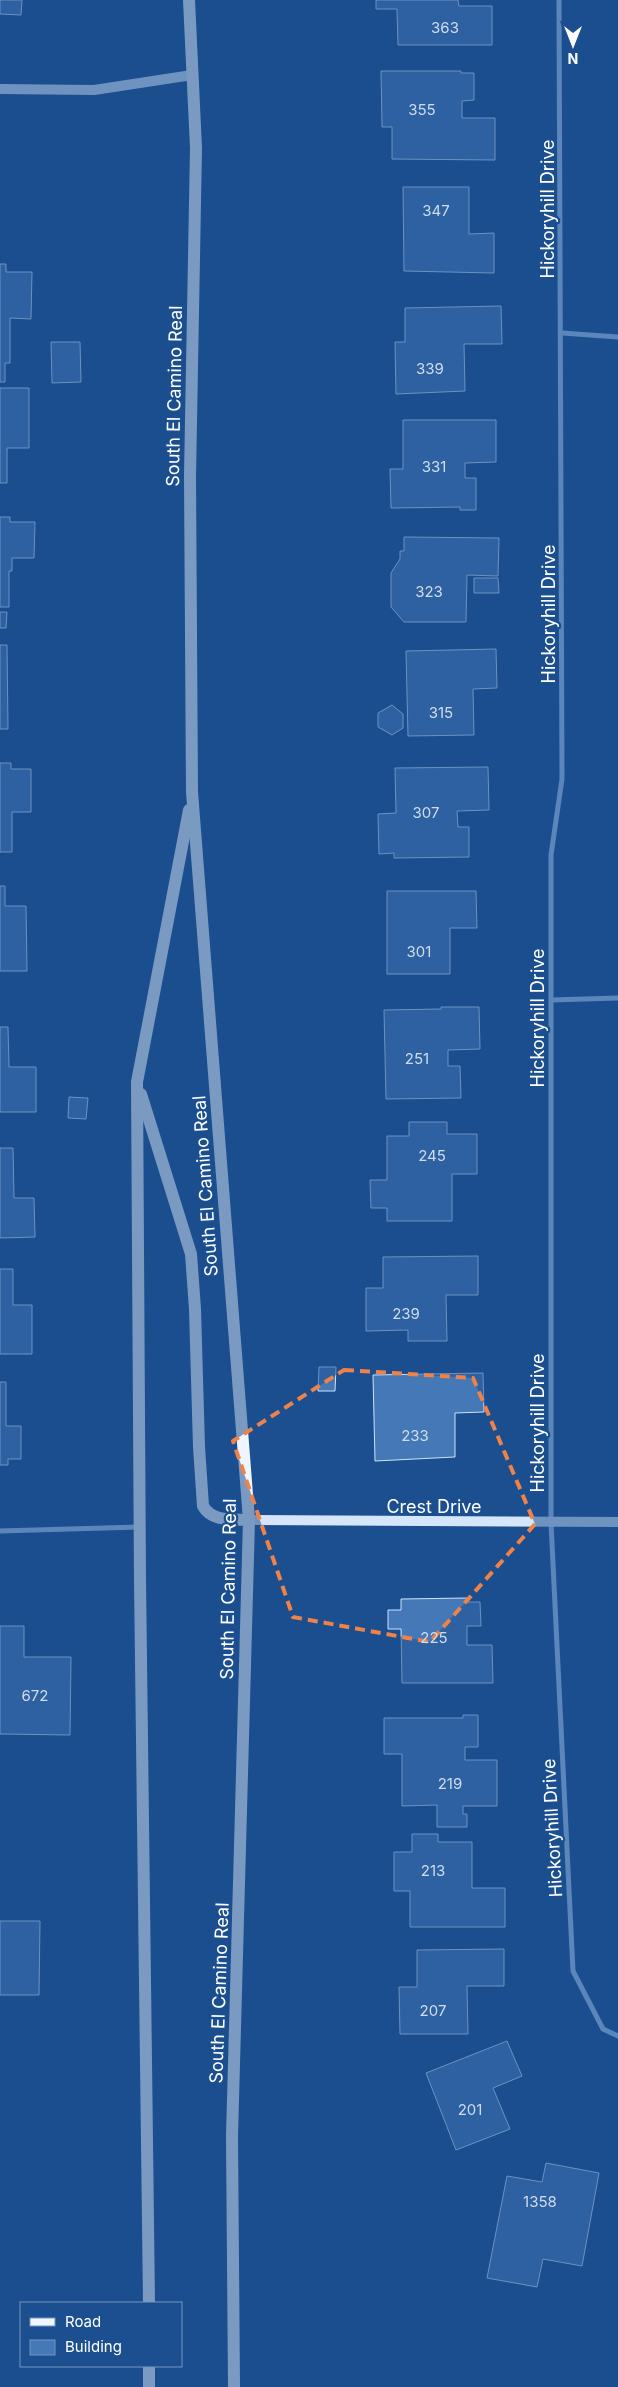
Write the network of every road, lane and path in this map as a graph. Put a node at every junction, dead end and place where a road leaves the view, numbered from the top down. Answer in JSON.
{"nodes":[{"id":1,"x":189,"y":0,"type":"edge"},
{"id":2,"x":559,"y":0,"type":"edge"},
{"id":3,"x":192,"y":75,"type":"junction"},
{"id":4,"x":0,"y":89,"type":"edge"},
{"id":5,"x":562,"y":333,"type":"junction"},
{"id":6,"x":618,"y":337,"type":"edge"},
{"id":7,"x":192,"y":792,"type":"junction"},
{"id":8,"x":618,"y":998,"type":"edge"},
{"id":9,"x":550,"y":1000,"type":"junction"},
{"id":10,"x":137,"y":1082,"type":"junction"},
{"id":11,"x":249,"y":1520,"type":"junction"},
{"id":12,"x":618,"y":1522,"type":"edge"},
{"id":13,"x":550,"y":1523,"type":"junction"},
{"id":14,"x":139,"y":1527,"type":"junction"},
{"id":15,"x":0,"y":1531,"type":"edge"},
{"id":16,"x":618,"y":2036,"type":"edge"},
{"id":17,"x":149,"y":2302,"type":"edge"},
{"id":18,"x":149,"y":2367,"type":"edge"},
{"id":19,"x":149,"y":2387,"type":"edge"},
{"id":20,"x":234,"y":2387,"type":"edge"}],
"edges":[{"from":1,"to":3,"type":"main road","name":"South El Camino Real"},
{"from":2,"to":5,"type":"street","name":"Hickoryhill Drive"},
{"from":3,"to":4,"type":"street"},
{"from":3,"to":7,"type":"main road","name":"South El Camino Real"},
{"from":5,"to":6,"type":"street"},
{"from":5,"to":9,"type":"street","name":"Hickoryhill Drive"},
{"from":7,"to":10,"type":"main road","name":"South El Camino Real"},
{"from":7,"to":11,"type":"main road","name":"South El Camino Real"},
{"from":8,"to":9,"type":"street"},
{"from":9,"to":13,"type":"street","name":"Hickoryhill Drive"},
{"from":10,"to":11,"type":"main road"},
{"from":10,"to":14,"type":"main road","name":"South El Camino Real"},
{"from":11,"to":13,"type":"street","name":"Crest Drive"},
{"from":11,"to":20,"type":"main road","name":"South El Camino Real"},
{"from":12,"to":13,"type":"street","name":"Crest Drive"},
{"from":13,"to":16,"type":"street","name":"Hickoryhill Drive"},
{"from":14,"to":15,"type":"street"},
{"from":14,"to":17,"type":"main road","name":"South El Camino Real"},
{"from":18,"to":19,"type":"main road"}]}
